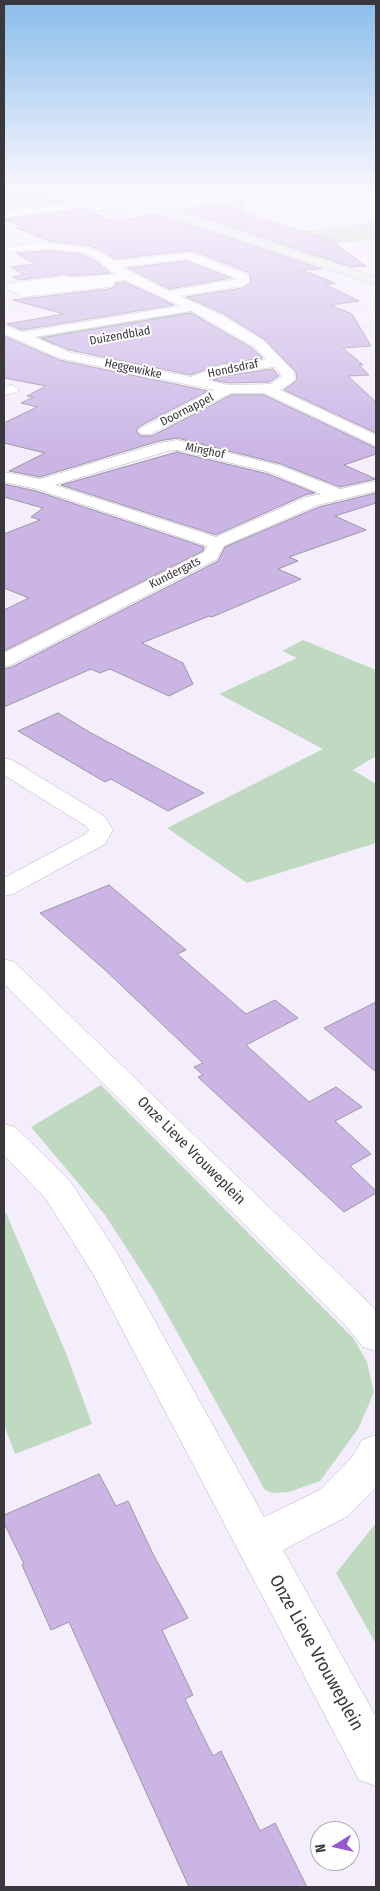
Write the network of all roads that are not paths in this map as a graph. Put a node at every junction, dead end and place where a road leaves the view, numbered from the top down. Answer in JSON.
{"nodes":[{"id":1,"x":89,"y":277,"type":"edge"},
{"id":2,"x":110,"y":277,"type":"edge"},
{"id":3,"x":130,"y":277,"type":"edge"},
{"id":4,"x":243,"y":277,"type":"edge"},
{"id":5,"x":167,"y":295,"type":"junction"},
{"id":6,"x":194,"y":307,"type":"junction"},
{"id":7,"x":218,"y":319,"type":"junction"},
{"id":8,"x":199,"y":322,"type":"dead end"},
{"id":9,"x":4,"y":329,"type":"edge"},
{"id":10,"x":20,"y":336,"type":"junction"},
{"id":11,"x":74,"y":344,"type":"dead end"},
{"id":12,"x":51,"y":349,"type":"junction"},
{"id":13,"x":277,"y":362,"type":"junction"},
{"id":14,"x":191,"y":382,"type":"junction"},
{"id":15,"x":266,"y":389,"type":"junction"},
{"id":16,"x":228,"y":390,"type":"junction"},
{"id":17,"x":146,"y":432,"type":"dead end"},
{"id":18,"x":376,"y":441,"type":"edge"},
{"id":19,"x":4,"y":476,"type":"edge"},
{"id":20,"x":41,"y":484,"type":"junction"},
{"id":21,"x":376,"y":486,"type":"edge"},
{"id":22,"x":337,"y":494,"type":"junction"},
{"id":23,"x":217,"y":543,"type":"junction"},
{"id":24,"x":4,"y":661,"type":"edge"},
{"id":25,"x":4,"y":764,"type":"edge"},
{"id":26,"x":4,"y":888,"type":"edge"},
{"id":27,"x":4,"y":968,"type":"edge"},
{"id":28,"x":4,"y":1134,"type":"edge"},
{"id":29,"x":376,"y":1336,"type":"edge"},
{"id":30,"x":376,"y":1452,"type":"edge"},
{"id":31,"x":256,"y":1542,"type":"junction"},
{"id":32,"x":376,"y":1763,"type":"edge"}],
"edges":[{"from":1,"to":2,"type":"street"},
{"from":3,"to":5,"type":"street","name":"Heggewikke"},
{"from":4,"to":5,"type":"street"},
{"from":5,"to":6,"type":"street","name":"Heggewikke"},
{"from":6,"to":7,"type":"street","name":"Heggewikke"},
{"from":6,"to":10,"type":"street","name":"Duizendblad"},
{"from":7,"to":8,"type":"street"},
{"from":7,"to":13,"type":"street","name":"Heggewikke"},
{"from":9,"to":10,"type":"street","name":"Heggewikke"},
{"from":10,"to":12,"type":"street","name":"Heggewikke"},
{"from":11,"to":12,"type":"street","name":"Duizendblad"},
{"from":12,"to":14,"type":"street","name":"Heggewikke"},
{"from":13,"to":14,"type":"street","name":"Hondsdraf"},
{"from":13,"to":15,"type":"street","name":"Heggewikke"},
{"from":14,"to":16,"type":"street","name":"Heggewikke"},
{"from":15,"to":16,"type":"street","name":"Heggewikke"},
{"from":15,"to":18,"type":"street","name":"Heggewikke"},
{"from":16,"to":17,"type":"street","name":"Doornappel"},
{"from":19,"to":20,"type":"street","name":"Minghof"},
{"from":20,"to":22,"type":"street","name":"Minghof"},
{"from":20,"to":23,"type":"street","name":"Minghof"},
{"from":21,"to":22,"type":"street","name":"Kundergats"},
{"from":22,"to":23,"type":"street","name":"Kundergats"},
{"from":23,"to":24,"type":"street","name":"Kundergats"},
{"from":25,"to":26,"type":"street"},
{"from":27,"to":29,"type":"street","name":"Onze Lieve Vrouweplein"},
{"from":28,"to":31,"type":"street","name":"Onze Lieve Vrouweplein"},
{"from":30,"to":31,"type":"street"},
{"from":31,"to":32,"type":"street","name":"Onze Lieve Vrouweplein"}]}
